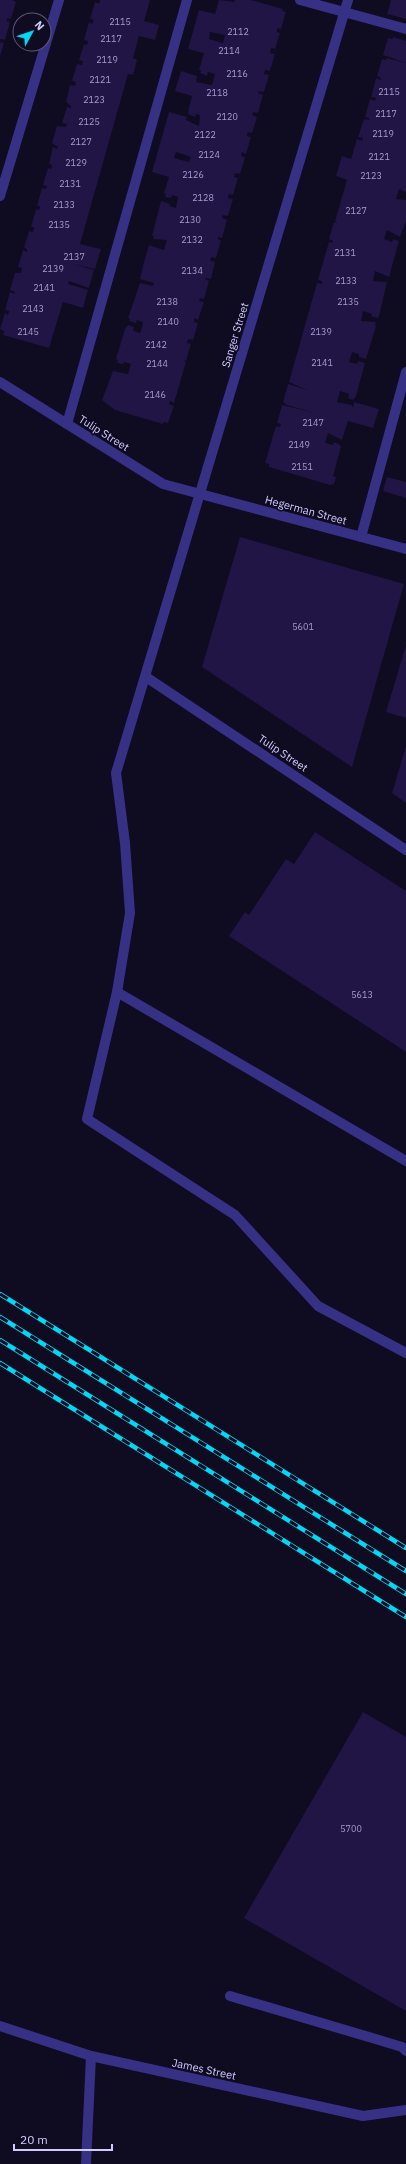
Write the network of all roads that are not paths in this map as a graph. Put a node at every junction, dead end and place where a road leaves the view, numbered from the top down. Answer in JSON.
{"nodes":[{"id":1,"x":59,"y":0,"type":"edge"},
{"id":2,"x":187,"y":0,"type":"edge"},
{"id":3,"x":300,"y":0,"type":"edge"},
{"id":4,"x":348,"y":0,"type":"edge"},
{"id":5,"x":344,"y":13,"type":"junction"},
{"id":6,"x":406,"y":29,"type":"edge"},
{"id":7,"x":0,"y":196,"type":"edge"},
{"id":8,"x":406,"y":372,"type":"edge"},
{"id":9,"x":0,"y":382,"type":"edge"},
{"id":10,"x":66,"y":424,"type":"junction"},
{"id":11,"x":201,"y":494,"type":"junction"},
{"id":12,"x":361,"y":537,"type":"junction"},
{"id":13,"x":406,"y":549,"type":"edge"},
{"id":14,"x":146,"y":677,"type":"junction"},
{"id":15,"x":406,"y":850,"type":"edge"},
{"id":16,"x":117,"y":992,"type":"junction"},
{"id":17,"x":406,"y":1161,"type":"edge"},
{"id":18,"x":406,"y":1353,"type":"edge"},
{"id":19,"x":230,"y":1996,"type":"dead end"},
{"id":20,"x":0,"y":2026,"type":"edge"},
{"id":21,"x":406,"y":2051,"type":"edge"},
{"id":22,"x":91,"y":2056,"type":"junction"},
{"id":23,"x":406,"y":2110,"type":"edge"},
{"id":24,"x":86,"y":2164,"type":"edge"}],
"edges":[{"from":1,"to":7,"type":"street"},
{"from":2,"to":10,"type":"street"},
{"from":3,"to":5,"type":"street"},
{"from":4,"to":5,"type":"street","name":"Sanger Street"},
{"from":5,"to":6,"type":"street"},
{"from":5,"to":11,"type":"street","name":"Sanger Street"},
{"from":8,"to":12,"type":"street"},
{"from":9,"to":10,"type":"street","name":"Tulip Street"},
{"from":10,"to":11,"type":"street","name":"Tulip Street"},
{"from":11,"to":12,"type":"street","name":"Hegerman Street"},
{"from":11,"to":14,"type":"street","name":"Sanger Street"},
{"from":12,"to":13,"type":"street","name":"Hegerman Street"},
{"from":14,"to":15,"type":"street","name":"Tulip Street"},
{"from":14,"to":16,"type":"street","name":"Sanger Street"},
{"from":16,"to":17,"type":"street"},
{"from":16,"to":18,"type":"street","name":"Sanger Street"},
{"from":19,"to":21,"type":"street"},
{"from":20,"to":22,"type":"street","name":"James Street"},
{"from":22,"to":23,"type":"street","name":"James Street"},
{"from":22,"to":24,"type":"street"}]}
